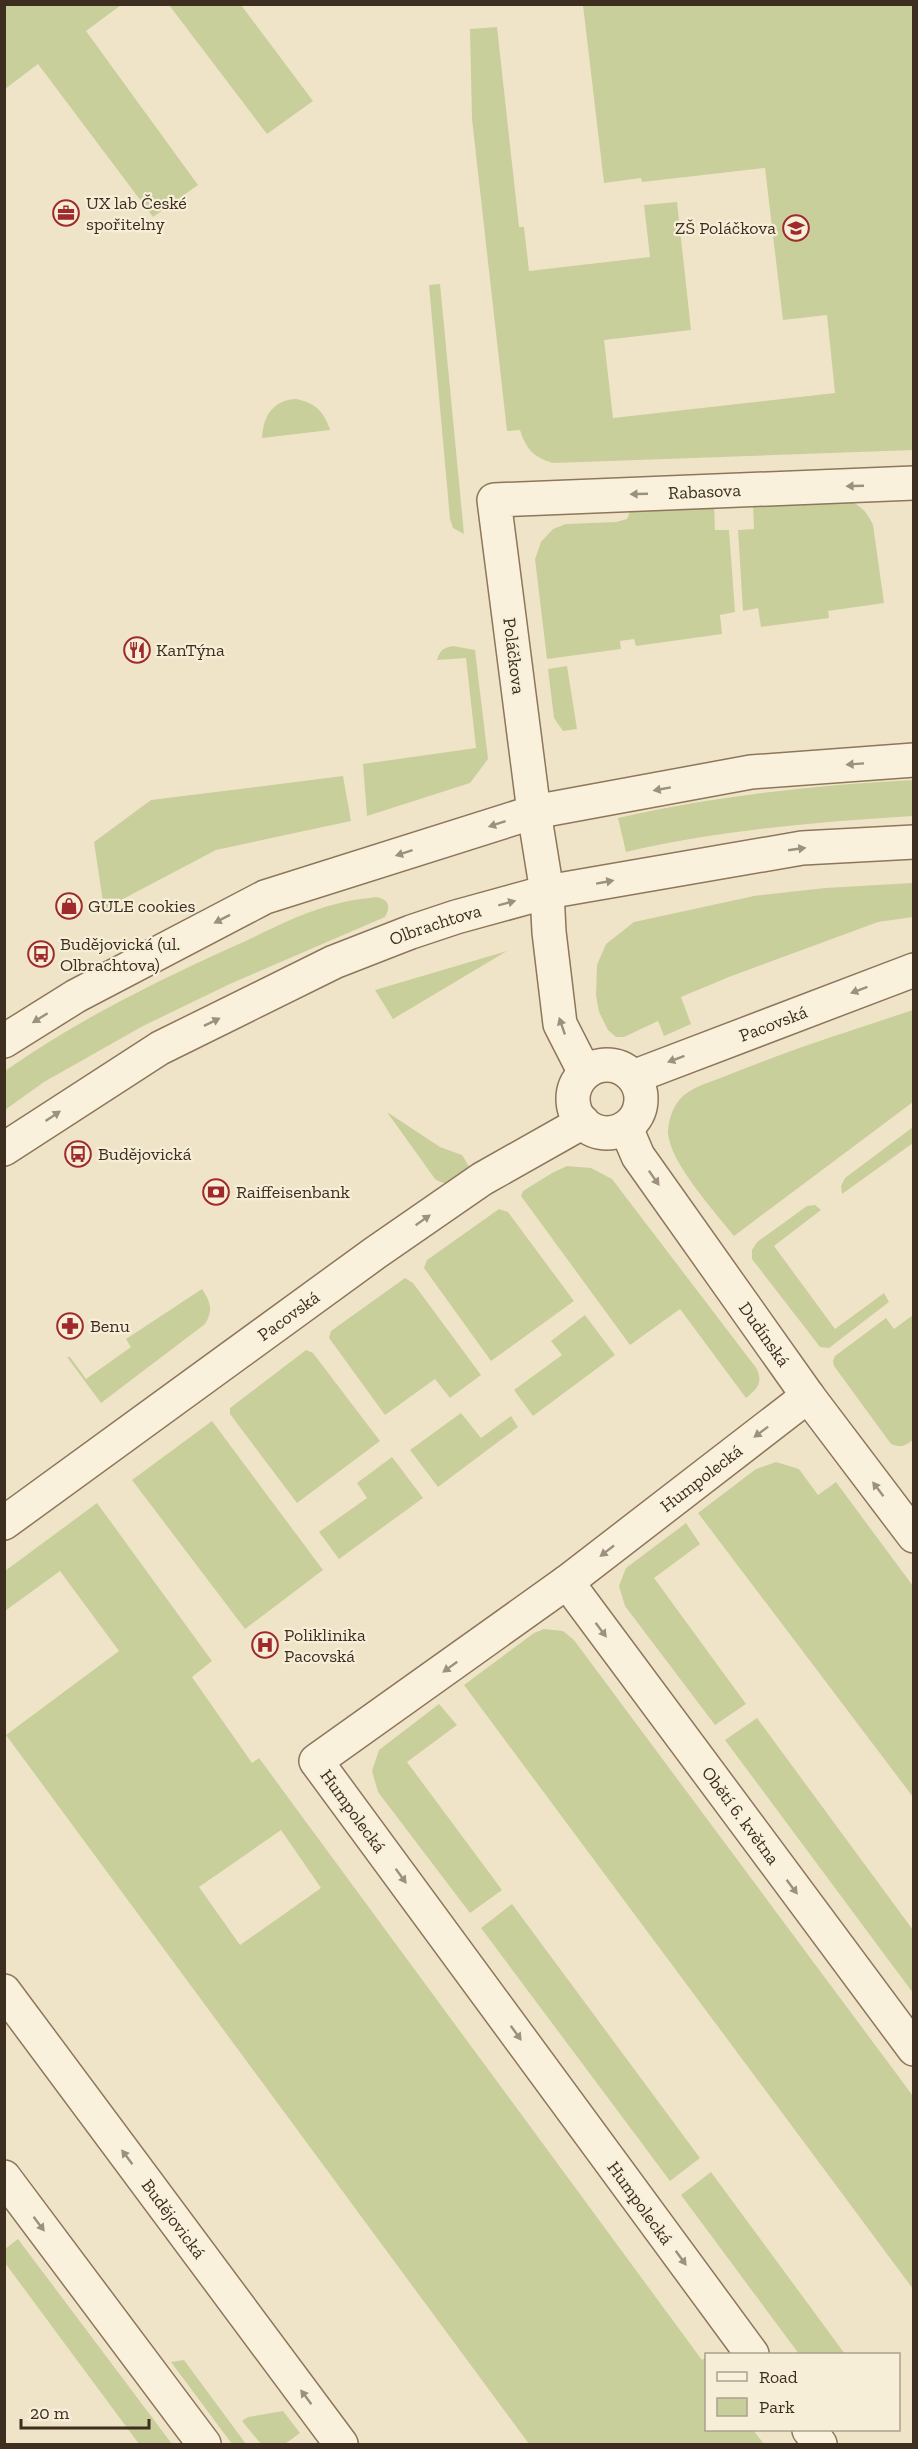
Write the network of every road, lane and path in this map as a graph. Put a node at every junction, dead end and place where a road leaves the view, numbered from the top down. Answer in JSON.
{"nodes":[{"id":1,"x":914,"y":483,"type":"edge"},
{"id":2,"x":494,"y":500,"type":"joint"},
{"id":3,"x":914,"y":760,"type":"edge"},
{"id":4,"x":534,"y":812,"type":"junction"},
{"id":5,"x":914,"y":842,"type":"edge"},
{"id":6,"x":548,"y":892,"type":"junction"},
{"id":7,"x":914,"y":970,"type":"edge"},
{"id":8,"x":4,"y":1041,"type":"edge"},
{"id":9,"x":585,"y":1073,"type":"junction"},
{"id":10,"x":633,"y":1077,"type":"junction"},
{"id":11,"x":583,"y":1122,"type":"junction"},
{"id":12,"x":626,"y":1128,"type":"junction"},
{"id":13,"x":4,"y":1149,"type":"edge"},
{"id":14,"x":808,"y":1396,"type":"junction"},
{"id":15,"x":4,"y":1523,"type":"edge"},
{"id":16,"x":914,"y":1536,"type":"edge"},
{"id":17,"x":567,"y":1582,"type":"junction"},
{"id":18,"x":4,"y":1991,"type":"edge"},
{"id":19,"x":914,"y":2049,"type":"edge"},
{"id":20,"x":4,"y":2178,"type":"edge"},
{"id":21,"x":751,"y":2353,"type":"edge"},
{"id":22,"x":810,"y":2431,"type":"edge"},
{"id":23,"x":204,"y":2445,"type":"edge"},
{"id":24,"x":341,"y":2445,"type":"edge"},
{"id":25,"x":820,"y":2445,"type":"edge"}],
"edges":[{"from":1,"to":2,"type":"street","name":"Rabasova","one_way":true},
{"from":2,"to":4,"type":"street","name":"Poláčkova"},
{"from":3,"to":4,"type":"street","one_way":true},
{"from":4,"to":6,"type":"street","name":"Poláčkova"},
{"from":4,"to":8,"type":"street","one_way":true},
{"from":6,"to":5,"type":"street","name":"Olbrachtova","one_way":true},
{"from":9,"to":6,"type":"street","one_way":true},
{"from":13,"to":6,"type":"street","name":"Olbrachtova","one_way":true},
{"from":7,"to":10,"type":"street","name":"Pacovská","one_way":true},
{"from":9,"to":10,"type":"street"},
{"from":9,"to":11,"type":"street"},
{"from":10,"to":12,"type":"street"},
{"from":11,"to":12,"type":"street"},
{"from":15,"to":11,"type":"street","name":"Pacovská","one_way":true},
{"from":12,"to":14,"type":"street","name":"Dudínská","one_way":true},
{"from":16,"to":14,"type":"street","name":"Dudínská","one_way":true},
{"from":14,"to":17,"type":"street","name":"Humpolecká","one_way":true},
{"from":17,"to":19,"type":"street","name":"Obětí 6. května","one_way":true},
{"from":17,"to":21,"type":"street","name":"Humpolecká","one_way":true},
{"from":24,"to":18,"type":"street","name":"Budějovická","one_way":true},
{"from":20,"to":23,"type":"street","one_way":true},
{"from":22,"to":25,"type":"street"}]}
